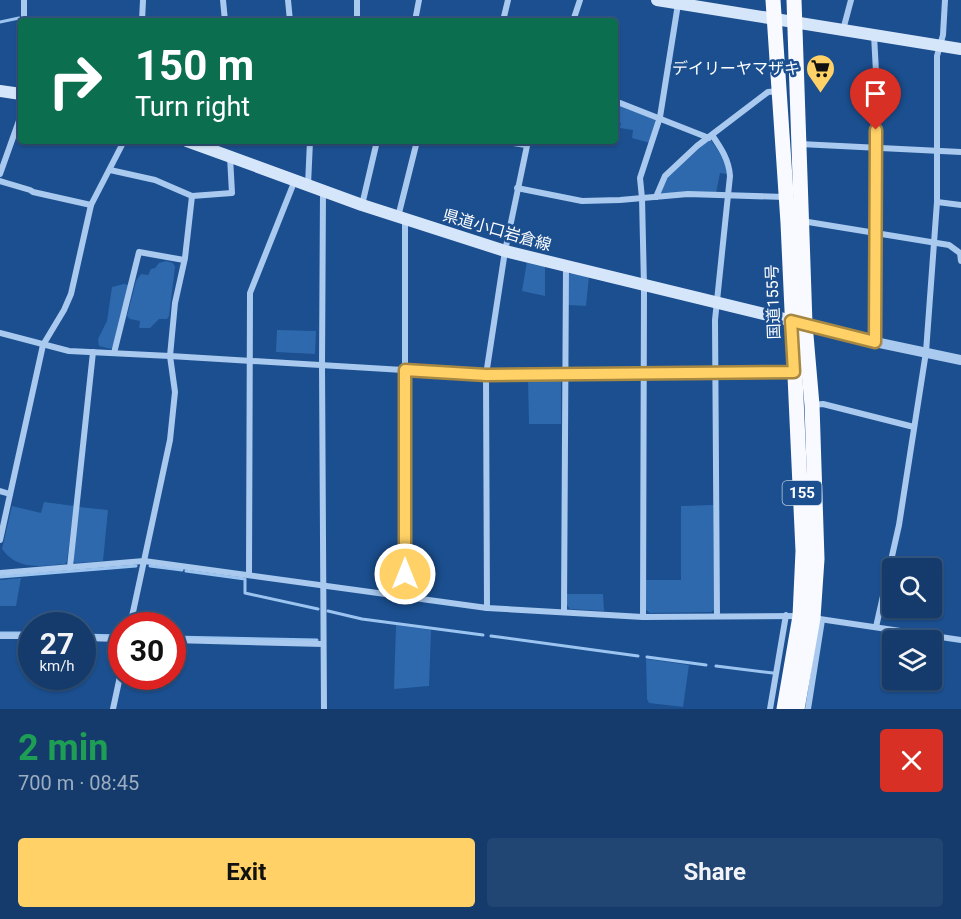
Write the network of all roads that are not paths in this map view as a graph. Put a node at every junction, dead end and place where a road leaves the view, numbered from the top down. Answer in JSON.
{"nodes":[{"id":1,"x":24,"y":0,"type":"edge"},
{"id":2,"x":143,"y":0,"type":"edge"},
{"id":3,"x":223,"y":0,"type":"edge"},
{"id":4,"x":288,"y":0,"type":"edge"},
{"id":5,"x":357,"y":0,"type":"edge"},
{"id":6,"x":419,"y":0,"type":"edge"},
{"id":7,"x":508,"y":0,"type":"edge"},
{"id":8,"x":580,"y":0,"type":"edge"},
{"id":9,"x":657,"y":0,"type":"edge"},
{"id":10,"x":773,"y":0,"type":"edge"},
{"id":11,"x":794,"y":0,"type":"edge"},
{"id":12,"x":851,"y":0,"type":"edge"},
{"id":13,"x":945,"y":0,"type":"edge"},
{"id":14,"x":679,"y":2,"type":"edge"},
{"id":15,"x":24,"y":18,"type":"edge"},
{"id":16,"x":142,"y":18,"type":"edge"},
{"id":17,"x":225,"y":18,"type":"edge"},
{"id":18,"x":290,"y":18,"type":"edge"},
{"id":19,"x":357,"y":18,"type":"edge"},
{"id":20,"x":416,"y":18,"type":"edge"},
{"id":21,"x":504,"y":18,"type":"edge"},
{"id":22,"x":574,"y":18,"type":"edge"},
{"id":23,"x":774,"y":19,"type":"junction"},
{"id":24,"x":795,"y":22,"type":"junction"},
{"id":25,"x":843,"y":30,"type":"junction"},
{"id":26,"x":874,"y":35,"type":"junction"},
{"id":27,"x":940,"y":45,"type":"junction"},
{"id":28,"x":961,"y":49,"type":"edge"},
{"id":29,"x":0,"y":91,"type":"edge"},
{"id":30,"x":18,"y":91,"type":"edge"},
{"id":31,"x":780,"y":91,"type":"junction"},
{"id":32,"x":618,"y":102,"type":"edge"},
{"id":33,"x":660,"y":117,"type":"junction"},
{"id":34,"x":18,"y":123,"type":"edge"},
{"id":35,"x":710,"y":137,"type":"junction"},
{"id":36,"x":123,"y":144,"type":"edge"},
{"id":37,"x":199,"y":144,"type":"edge"},
{"id":38,"x":309,"y":144,"type":"edge"},
{"id":39,"x":376,"y":144,"type":"edge"},
{"id":40,"x":416,"y":144,"type":"edge"},
{"id":41,"x":527,"y":144,"type":"edge"},
{"id":42,"x":799,"y":144,"type":"junction"},
{"id":43,"x":876,"y":149,"type":"junction"},
{"id":44,"x":223,"y":150,"type":"edge"},
{"id":45,"x":937,"y":150,"type":"junction"},
{"id":46,"x":961,"y":152,"type":"edge"},
{"id":47,"x":110,"y":170,"type":"junction"},
{"id":48,"x":0,"y":174,"type":"edge"},
{"id":49,"x":0,"y":181,"type":"edge"},
{"id":50,"x":302,"y":182,"type":"junction"},
{"id":51,"x":517,"y":188,"type":"junction"},
{"id":52,"x":323,"y":190,"type":"junction"},
{"id":53,"x":192,"y":196,"type":"junction"},
{"id":54,"x":728,"y":196,"type":"junction"},
{"id":55,"x":656,"y":197,"type":"junction"},
{"id":56,"x":785,"y":197,"type":"junction"},
{"id":57,"x":642,"y":198,"type":"junction"},
{"id":58,"x":937,"y":202,"type":"junction"},
{"id":59,"x":91,"y":205,"type":"junction"},
{"id":60,"x":362,"y":205,"type":"junction"},
{"id":61,"x":961,"y":205,"type":"edge"},
{"id":62,"x":402,"y":218,"type":"junction"},
{"id":63,"x":801,"y":221,"type":"junction"},
{"id":64,"x":875,"y":233,"type":"junction"},
{"id":65,"x":935,"y":243,"type":"junction"},
{"id":66,"x":505,"y":250,"type":"junction"},
{"id":67,"x":184,"y":260,"type":"junction"},
{"id":68,"x":961,"y":261,"type":"edge"},
{"id":69,"x":566,"y":267,"type":"junction"},
{"id":70,"x":644,"y":285,"type":"junction"},
{"id":71,"x":716,"y":302,"type":"junction"},
{"id":72,"x":798,"y":323,"type":"junction"},
{"id":73,"x":0,"y":333,"type":"edge"},
{"id":74,"x":875,"y":342,"type":"junction"},
{"id":75,"x":43,"y":345,"type":"junction"},
{"id":76,"x":93,"y":352,"type":"junction"},
{"id":77,"x":927,"y":352,"type":"junction"},
{"id":78,"x":114,"y":353,"type":"junction"},
{"id":79,"x":170,"y":356,"type":"junction"},
{"id":80,"x":960,"y":357,"type":"edge"},
{"id":81,"x":249,"y":360,"type":"junction"},
{"id":82,"x":322,"y":365,"type":"junction"},
{"id":83,"x":405,"y":370,"type":"junction"},
{"id":84,"x":794,"y":372,"type":"junction"},
{"id":85,"x":715,"y":373,"type":"junction"},
{"id":86,"x":643,"y":374,"type":"junction"},
{"id":87,"x":486,"y":375,"type":"junction"},
{"id":88,"x":565,"y":375,"type":"junction"},
{"id":89,"x":812,"y":405,"type":"junction"},
{"id":90,"x":914,"y":427,"type":"junction"},
{"id":91,"x":0,"y":491,"type":"edge"},
{"id":92,"x":10,"y":494,"type":"junction"},
{"id":93,"x":0,"y":540,"type":"edge"},
{"id":94,"x":144,"y":561,"type":"junction"},
{"id":95,"x":70,"y":567,"type":"junction"},
{"id":96,"x":0,"y":573,"type":"edge"},
{"id":97,"x":249,"y":575,"type":"junction"},
{"id":98,"x":323,"y":585,"type":"junction"},
{"id":99,"x":405,"y":596,"type":"junction"},
{"id":100,"x":487,"y":608,"type":"junction"},
{"id":101,"x":133,"y":612,"type":"edge"},
{"id":102,"x":564,"y":612,"type":"junction"},
{"id":103,"x":717,"y":616,"type":"junction"},
{"id":104,"x":643,"y":617,"type":"junction"},
{"id":105,"x":805,"y":617,"type":"junction"},
{"id":106,"x":876,"y":627,"type":"junction"},
{"id":107,"x":0,"y":636,"type":"edge"},
{"id":108,"x":18,"y":636,"type":"edge"},
{"id":109,"x":961,"y":639,"type":"edge"},
{"id":110,"x":186,"y":640,"type":"edge"},
{"id":111,"x":323,"y":644,"type":"junction"},
{"id":112,"x":798,"y":665,"type":"junction"},
{"id":113,"x":117,"y":690,"type":"edge"},
{"id":114,"x":113,"y":709,"type":"edge"},
{"id":115,"x":324,"y":709,"type":"edge"},
{"id":116,"x":770,"y":709,"type":"edge"},
{"id":117,"x":784,"y":709,"type":"edge"},
{"id":118,"x":797,"y":709,"type":"edge"},
{"id":119,"x":808,"y":709,"type":"edge"}],
"edges":[{"from":1,"to":15,"type":"street"},
{"from":2,"to":16,"type":"street"},
{"from":3,"to":17,"type":"street"},
{"from":4,"to":18,"type":"street"},
{"from":5,"to":19,"type":"street"},
{"from":6,"to":20,"type":"street"},
{"from":7,"to":21,"type":"street"},
{"from":8,"to":22,"type":"street"},
{"from":9,"to":14,"type":"main road"},
{"from":10,"to":23,"type":"highway","name":"国道155号","number":"155"},
{"from":11,"to":24,"type":"highway","name":"国道155号","number":"155"},
{"from":12,"to":25,"type":"street"},
{"from":13,"to":27,"type":"street"},
{"from":14,"to":23,"type":"main road"},
{"from":14,"to":33,"type":"street"},
{"from":23,"to":24,"type":"main road"},
{"from":23,"to":31,"type":"highway","name":"国道155号","number":"155"},
{"from":24,"to":25,"type":"main road"},
{"from":24,"to":42,"type":"highway","name":"国道155号","number":"155"},
{"from":25,"to":26,"type":"main road"},
{"from":26,"to":27,"type":"main road"},
{"from":26,"to":43,"type":"street"},
{"from":27,"to":28,"type":"main road"},
{"from":27,"to":45,"type":"street"},
{"from":29,"to":30,"type":"main road"},
{"from":31,"to":35,"type":"street"},
{"from":31,"to":56,"type":"highway","name":"国道155号","number":"155"},
{"from":32,"to":33,"type":"street"},
{"from":33,"to":35,"type":"street"},
{"from":33,"to":57,"type":"street"},
{"from":34,"to":48,"type":"street"},
{"from":35,"to":54,"type":"street"},
{"from":35,"to":55,"type":"street"},
{"from":36,"to":47,"type":"street"},
{"from":37,"to":44,"type":"main road","name":"県道小口岩倉線"},
{"from":38,"to":50,"type":"street"},
{"from":39,"to":60,"type":"street"},
{"from":40,"to":62,"type":"street"},
{"from":41,"to":51,"type":"street"},
{"from":42,"to":43,"type":"street"},
{"from":42,"to":63,"type":"highway","name":"国道155号","number":"155"},
{"from":43,"to":45,"type":"street"},
{"from":43,"to":64,"type":"street"},
{"from":44,"to":50,"type":"main road","name":"県道小口岩倉線"},
{"from":44,"to":53,"type":"street"},
{"from":45,"to":46,"type":"street"},
{"from":45,"to":58,"type":"street"},
{"from":47,"to":53,"type":"street"},
{"from":47,"to":59,"type":"street"},
{"from":49,"to":59,"type":"street"},
{"from":50,"to":52,"type":"main road","name":"県道小口岩倉線"},
{"from":50,"to":81,"type":"street"},
{"from":51,"to":57,"type":"street"},
{"from":51,"to":66,"type":"street"},
{"from":52,"to":60,"type":"main road","name":"県道小口岩倉線"},
{"from":52,"to":82,"type":"street"},
{"from":53,"to":67,"type":"street"},
{"from":54,"to":55,"type":"street"},
{"from":54,"to":56,"type":"street"},
{"from":54,"to":71,"type":"street"},
{"from":55,"to":57,"type":"street"},
{"from":56,"to":72,"type":"highway","name":"国道155号","number":"155"},
{"from":57,"to":70,"type":"street"},
{"from":58,"to":61,"type":"street"},
{"from":58,"to":65,"type":"street"},
{"from":59,"to":75,"type":"street"},
{"from":60,"to":62,"type":"main road","name":"県道小口岩倉線"},
{"from":62,"to":66,"type":"main road","name":"県道小口岩倉線"},
{"from":62,"to":83,"type":"street"},
{"from":63,"to":64,"type":"street"},
{"from":63,"to":72,"type":"highway","name":"国道155号","number":"155"},
{"from":64,"to":65,"type":"street"},
{"from":64,"to":74,"type":"street"},
{"from":65,"to":68,"type":"street"},
{"from":65,"to":77,"type":"street"},
{"from":66,"to":69,"type":"main road","name":"県道小口岩倉線"},
{"from":66,"to":87,"type":"street"},
{"from":67,"to":78,"type":"street"},
{"from":67,"to":79,"type":"street"},
{"from":69,"to":70,"type":"main road","name":"県道小口岩倉線"},
{"from":69,"to":88,"type":"street"},
{"from":70,"to":71,"type":"main road","name":"県道小口岩倉線"},
{"from":70,"to":86,"type":"street"},
{"from":71,"to":72,"type":"main road","name":"県道小口岩倉線"},
{"from":71,"to":85,"type":"street"},
{"from":72,"to":74,"type":"street"},
{"from":72,"to":84,"type":"highway","name":"国道155号","number":"155"},
{"from":72,"to":89,"type":"highway","name":"国道155号","number":"155"},
{"from":73,"to":75,"type":"street"},
{"from":74,"to":77,"type":"street"},
{"from":75,"to":76,"type":"street"},
{"from":75,"to":92,"type":"street"},
{"from":76,"to":78,"type":"street"},
{"from":76,"to":95,"type":"street"},
{"from":77,"to":80,"type":"street"},
{"from":77,"to":90,"type":"street"},
{"from":78,"to":79,"type":"street"},
{"from":79,"to":81,"type":"street"},
{"from":79,"to":94,"type":"street"},
{"from":81,"to":82,"type":"street"},
{"from":81,"to":97,"type":"street"},
{"from":82,"to":83,"type":"street"},
{"from":82,"to":98,"type":"street"},
{"from":83,"to":87,"type":"street"},
{"from":83,"to":99,"type":"street"},
{"from":84,"to":85,"type":"street"},
{"from":84,"to":105,"type":"highway","name":"国道155号","number":"155"},
{"from":85,"to":86,"type":"street"},
{"from":85,"to":103,"type":"street"},
{"from":86,"to":88,"type":"street"},
{"from":86,"to":104,"type":"street"},
{"from":87,"to":88,"type":"street"},
{"from":87,"to":100,"type":"street"},
{"from":88,"to":102,"type":"street"},
{"from":89,"to":90,"type":"street"},
{"from":89,"to":105,"type":"highway","name":"国道155号","number":"155"},
{"from":90,"to":106,"type":"street"},
{"from":91,"to":92,"type":"street"},
{"from":92,"to":93,"type":"street"},
{"from":94,"to":95,"type":"street"},
{"from":94,"to":97,"type":"street"},
{"from":94,"to":101,"type":"street"},
{"from":95,"to":96,"type":"street"},
{"from":97,"to":98,"type":"street"},
{"from":98,"to":99,"type":"street"},
{"from":98,"to":111,"type":"street"},
{"from":99,"to":100,"type":"street"},
{"from":100,"to":102,"type":"street"},
{"from":102,"to":104,"type":"street"},
{"from":103,"to":104,"type":"street"},
{"from":103,"to":105,"type":"street"},
{"from":105,"to":106,"type":"street"},
{"from":105,"to":112,"type":"highway","name":"国道155号","number":"155"},
{"from":105,"to":116,"type":"street"},
{"from":105,"to":119,"type":"street"},
{"from":106,"to":109,"type":"street"},
{"from":107,"to":108,"type":"street"},
{"from":110,"to":111,"type":"street"},
{"from":111,"to":115,"type":"street"},
{"from":112,"to":117,"type":"highway","name":"国道155号","number":"155"},
{"from":112,"to":118,"type":"highway","name":"国道155号","number":"155"},
{"from":113,"to":114,"type":"street"}]}
